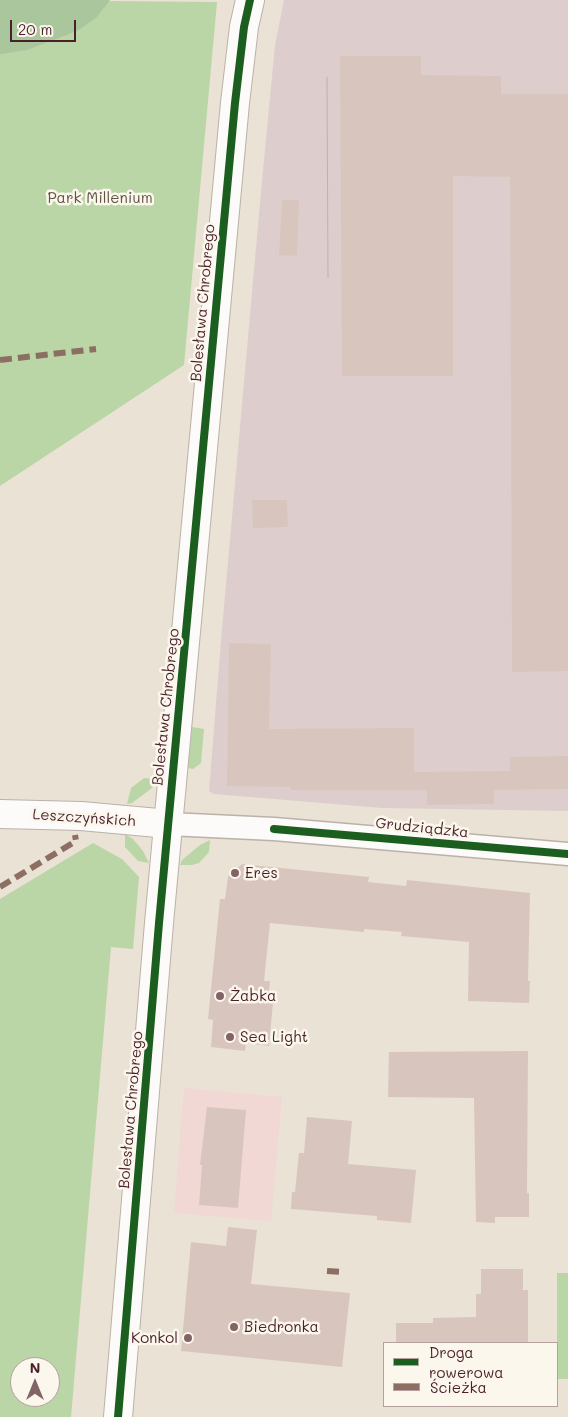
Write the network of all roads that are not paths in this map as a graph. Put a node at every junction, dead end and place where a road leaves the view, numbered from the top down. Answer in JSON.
{"nodes":[{"id":1,"x":250,"y":0,"type":"edge"},
{"id":2,"x":0,"y":814,"type":"edge"},
{"id":3,"x":169,"y":824,"type":"junction"},
{"id":4,"x":568,"y":854,"type":"edge"},
{"id":5,"x":118,"y":1417,"type":"edge"}],
"edges":[{"from":1,"to":3,"type":"street","name":"Bolesława Chrobrego"},
{"from":2,"to":3,"type":"street","name":"Leszczyńskich"},
{"from":3,"to":4,"type":"street","name":"Grudziądzka"},
{"from":3,"to":5,"type":"street","name":"Bolesława Chrobrego"}]}
